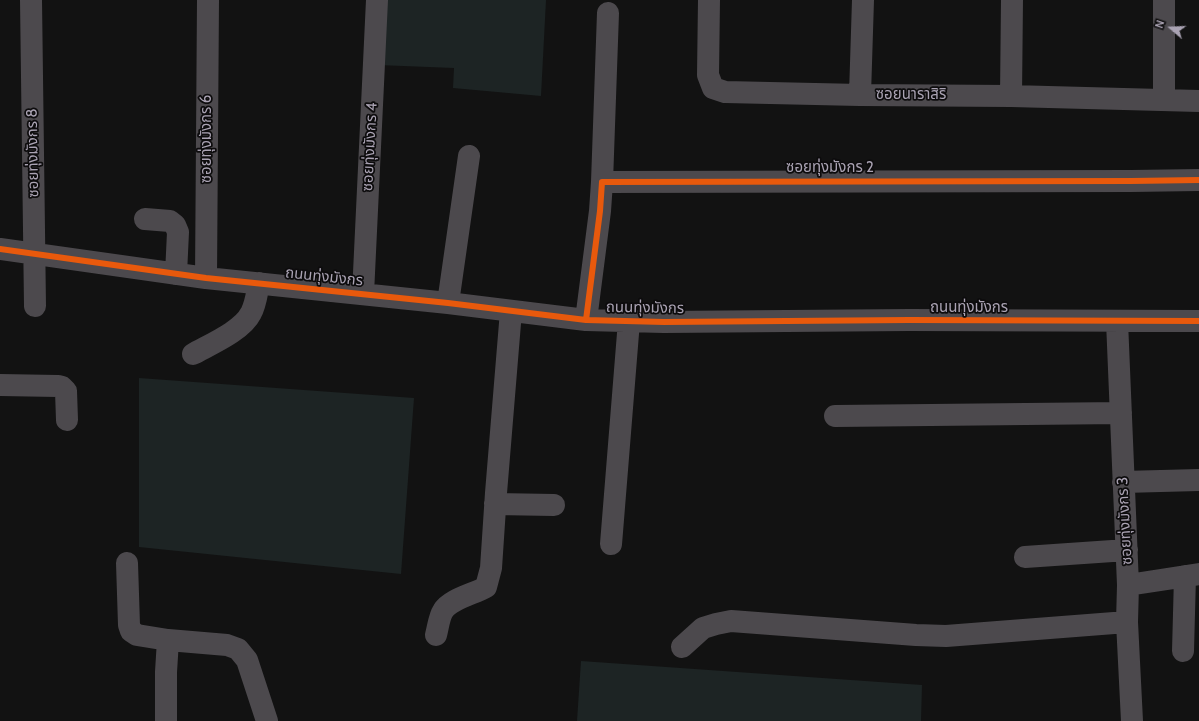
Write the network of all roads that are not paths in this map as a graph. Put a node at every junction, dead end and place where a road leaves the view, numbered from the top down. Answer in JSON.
{"nodes":[{"id":1,"x":31,"y":0,"type":"edge"},
{"id":2,"x":208,"y":0,"type":"edge"},
{"id":3,"x":377,"y":0,"type":"edge"},
{"id":4,"x":709,"y":0,"type":"edge"},
{"id":5,"x":862,"y":0,"type":"edge"},
{"id":6,"x":1012,"y":0,"type":"edge"},
{"id":7,"x":1164,"y":0,"type":"edge"},
{"id":8,"x":608,"y":13,"type":"dead end"},
{"id":9,"x":860,"y":95,"type":"junction"},
{"id":10,"x":1011,"y":96,"type":"junction"},
{"id":11,"x":1164,"y":100,"type":"junction"},
{"id":12,"x":1199,"y":100,"type":"edge"},
{"id":13,"x":469,"y":156,"type":"dead end"},
{"id":14,"x":1199,"y":180,"type":"edge"},
{"id":15,"x":602,"y":182,"type":"junction"},
{"id":16,"x":145,"y":219,"type":"dead end"},
{"id":17,"x":0,"y":249,"type":"edge"},
{"id":18,"x":34,"y":254,"type":"junction"},
{"id":19,"x":176,"y":274,"type":"junction"},
{"id":20,"x":206,"y":278,"type":"junction"},
{"id":21,"x":259,"y":283,"type":"junction"},
{"id":22,"x":363,"y":294,"type":"junction"},
{"id":23,"x":448,"y":304,"type":"junction"},
{"id":24,"x":35,"y":306,"type":"dead end"},
{"id":25,"x":511,"y":311,"type":"junction"},
{"id":26,"x":586,"y":320,"type":"junction"},
{"id":27,"x":629,"y":321,"type":"junction"},
{"id":28,"x":1117,"y":321,"type":"junction"},
{"id":29,"x":1199,"y":321,"type":"edge"},
{"id":30,"x":194,"y":354,"type":"dead end"},
{"id":31,"x":0,"y":385,"type":"edge"},
{"id":32,"x":1121,"y":413,"type":"junction"},
{"id":33,"x":835,"y":416,"type":"dead end"},
{"id":34,"x":67,"y":420,"type":"dead end"},
{"id":35,"x":1199,"y":480,"type":"edge"},
{"id":36,"x":1123,"y":482,"type":"junction"},
{"id":37,"x":495,"y":504,"type":"junction"},
{"id":38,"x":554,"y":505,"type":"dead end"},
{"id":39,"x":612,"y":544,"type":"dead end"},
{"id":40,"x":1126,"y":550,"type":"junction"},
{"id":41,"x":1025,"y":557,"type":"dead end"},
{"id":42,"x":127,"y":563,"type":"dead end"},
{"id":43,"x":1192,"y":575,"type":"edge"},
{"id":44,"x":1128,"y":584,"type":"junction"},
{"id":45,"x":1127,"y":622,"type":"junction"},
{"id":46,"x":436,"y":635,"type":"dead end"},
{"id":47,"x":168,"y":640,"type":"junction"},
{"id":48,"x":682,"y":646,"type":"dead end"},
{"id":49,"x":1183,"y":651,"type":"dead end"},
{"id":50,"x":166,"y":721,"type":"edge"},
{"id":51,"x":267,"y":721,"type":"edge"},
{"id":52,"x":1132,"y":721,"type":"edge"}],
"edges":[{"from":1,"to":18,"type":"street","name":"ซอยทุ่งมังกร 8"},
{"from":2,"to":20,"type":"street","name":"ซอยทุ่งมังกร 6"},
{"from":3,"to":22,"type":"street","name":"ซอยทุ่งมังกร 4"},
{"from":4,"to":9,"type":"street","name":"ซอยนาราสิริ"},
{"from":5,"to":9,"type":"street"},
{"from":6,"to":10,"type":"street"},
{"from":7,"to":11,"type":"street"},
{"from":8,"to":15,"type":"street"},
{"from":9,"to":10,"type":"street","name":"ซอยนาราสิริ"},
{"from":10,"to":11,"type":"street","name":"ซอยนาราสิริ"},
{"from":11,"to":12,"type":"street","name":"ซอยนาราสิริ"},
{"from":13,"to":23,"type":"street"},
{"from":14,"to":15,"type":"street","name":"ซอยทุ่งมังกร 2"},
{"from":15,"to":26,"type":"street"},
{"from":16,"to":19,"type":"street"},
{"from":17,"to":18,"type":"street","name":"ถนนทุ่งมังกร"},
{"from":18,"to":19,"type":"street","name":"ถนนทุ่งมังกร"},
{"from":18,"to":24,"type":"street","name":"ซอยทุ่งมังกร 8"},
{"from":19,"to":20,"type":"street","name":"ถนนทุ่งมังกร"},
{"from":20,"to":21,"type":"street","name":"ถนนทุ่งมังกร"},
{"from":21,"to":22,"type":"street","name":"ถนนทุ่งมังกร"},
{"from":21,"to":30,"type":"street"},
{"from":22,"to":23,"type":"street","name":"ถนนทุ่งมังกร"},
{"from":23,"to":25,"type":"street","name":"ถนนทุ่งมังกร"},
{"from":25,"to":26,"type":"street","name":"ถนนทุ่งมังกร"},
{"from":25,"to":37,"type":"street"},
{"from":26,"to":27,"type":"street","name":"ถนนทุ่งมังกร"},
{"from":27,"to":28,"type":"street","name":"ถนนทุ่งมังกร"},
{"from":27,"to":39,"type":"street"},
{"from":28,"to":29,"type":"street","name":"ถนนทุ่งมังกร"},
{"from":28,"to":32,"type":"street","name":"ซอยทุ่งมังกร 3"},
{"from":31,"to":34,"type":"street"},
{"from":32,"to":33,"type":"street"},
{"from":32,"to":36,"type":"street","name":"ซอยทุ่งมังกร 3"},
{"from":35,"to":36,"type":"street"},
{"from":36,"to":40,"type":"street","name":"ซอยทุ่งมังกร 3"},
{"from":37,"to":38,"type":"street"},
{"from":37,"to":46,"type":"street"},
{"from":40,"to":41,"type":"street"},
{"from":40,"to":44,"type":"street","name":"ซอยทุ่งมังกร 3"},
{"from":42,"to":47,"type":"street"},
{"from":43,"to":44,"type":"street"},
{"from":43,"to":49,"type":"street"},
{"from":44,"to":45,"type":"street","name":"ซอยทุ่งมังกร 3"},
{"from":45,"to":48,"type":"street"},
{"from":45,"to":52,"type":"street","name":"ซอยทุ่งมังกร 3"},
{"from":47,"to":50,"type":"street"},
{"from":47,"to":51,"type":"street"}]}
